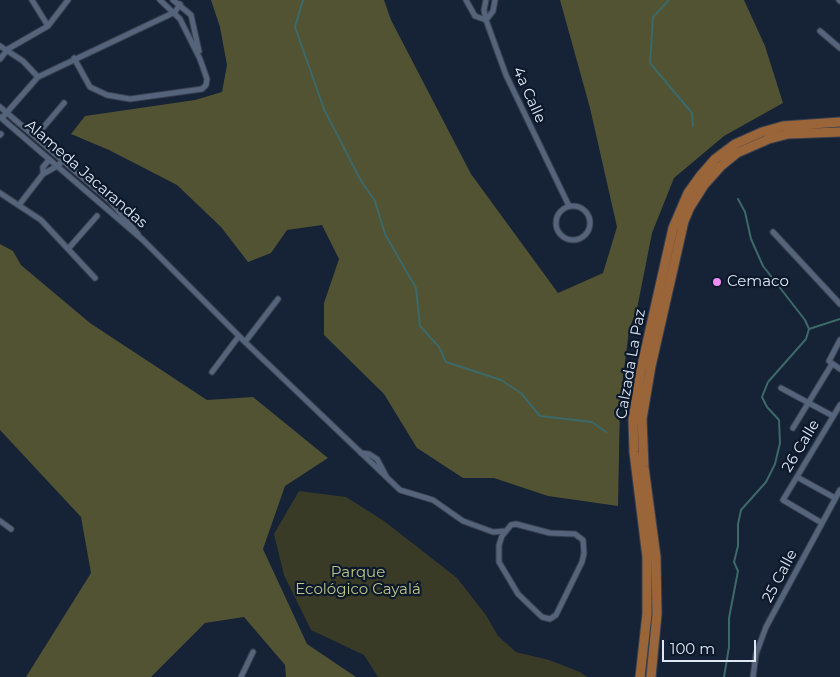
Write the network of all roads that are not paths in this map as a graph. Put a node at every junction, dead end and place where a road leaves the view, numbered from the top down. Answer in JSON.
{"nodes":[{"id":1,"x":32,"y":0,"type":"edge"},
{"id":2,"x":68,"y":0,"type":"edge"},
{"id":3,"x":160,"y":0,"type":"edge"},
{"id":4,"x":173,"y":0,"type":"edge"},
{"id":5,"x":466,"y":0,"type":"edge"},
{"id":6,"x":486,"y":0,"type":"edge"},
{"id":7,"x":495,"y":0,"type":"edge"},
{"id":8,"x":180,"y":4,"type":"junction"},
{"id":9,"x":175,"y":12,"type":"junction"},
{"id":10,"x":486,"y":20,"type":"junction"},
{"id":11,"x":48,"y":26,"type":"junction"},
{"id":12,"x":820,"y":31,"type":"dead end"},
{"id":13,"x":0,"y":46,"type":"edge"},
{"id":14,"x":840,"y":48,"type":"edge"},
{"id":15,"x":8,"y":49,"type":"junction"},
{"id":16,"x":74,"y":58,"type":"junction"},
{"id":17,"x":0,"y":59,"type":"edge"},
{"id":18,"x":200,"y":59,"type":"junction"},
{"id":19,"x":38,"y":77,"type":"junction"},
{"id":20,"x":64,"y":103,"type":"dead end"},
{"id":21,"x":0,"y":107,"type":"edge"},
{"id":22,"x":8,"y":112,"type":"junction"},
{"id":23,"x":1,"y":118,"type":"edge"},
{"id":24,"x":840,"y":122,"type":"edge"},
{"id":25,"x":840,"y":132,"type":"edge"},
{"id":26,"x":36,"y":136,"type":"junction"},
{"id":27,"x":63,"y":159,"type":"junction"},
{"id":28,"x":49,"y":160,"type":"junction"},
{"id":29,"x":718,"y":162,"type":"junction"},
{"id":30,"x":56,"y":167,"type":"junction"},
{"id":31,"x":43,"y":174,"type":"junction"},
{"id":32,"x":0,"y":193,"type":"edge"},
{"id":33,"x":20,"y":205,"type":"junction"},
{"id":34,"x":569,"y":206,"type":"junction"},
{"id":35,"x":97,"y":216,"type":"dead end"},
{"id":36,"x":773,"y":232,"type":"dead end"},
{"id":37,"x":143,"y":240,"type":"junction"},
{"id":38,"x":68,"y":249,"type":"junction"},
{"id":39,"x":96,"y":278,"type":"dead end"},
{"id":40,"x":278,"y":300,"type":"dead end"},
{"id":41,"x":840,"y":304,"type":"edge"},
{"id":42,"x":238,"y":336,"type":"junction"},
{"id":43,"x":840,"y":340,"type":"edge"},
{"id":44,"x":244,"y":342,"type":"junction"},
{"id":45,"x":832,"y":364,"type":"junction"},
{"id":46,"x":840,"y":369,"type":"edge"},
{"id":47,"x":212,"y":372,"type":"dead end"},
{"id":48,"x":781,"y":388,"type":"dead end"},
{"id":49,"x":808,"y":404,"type":"junction"},
{"id":50,"x":840,"y":405,"type":"edge"},
{"id":51,"x":833,"y":416,"type":"junction"},
{"id":52,"x":794,"y":428,"type":"dead end"},
{"id":53,"x":797,"y":477,"type":"junction"},
{"id":54,"x":840,"y":490,"type":"edge"},
{"id":55,"x":835,"y":498,"type":"junction"},
{"id":56,"x":0,"y":520,"type":"edge"},
{"id":57,"x":822,"y":523,"type":"junction"},
{"id":58,"x":11,"y":529,"type":"dead end"},
{"id":59,"x":506,"y":531,"type":"junction"},
{"id":60,"x":493,"y":532,"type":"junction"},
{"id":61,"x":499,"y":545,"type":"junction"},
{"id":62,"x":253,"y":652,"type":"dead end"},
{"id":63,"x":241,"y":677,"type":"edge"},
{"id":64,"x":640,"y":677,"type":"edge"},
{"id":65,"x":651,"y":677,"type":"edge"},
{"id":66,"x":753,"y":677,"type":"edge"}],
"edges":[{"from":1,"to":11,"type":"street"},
{"from":2,"to":11,"type":"street"},
{"from":3,"to":9,"type":"street"},
{"from":4,"to":8,"type":"street"},
{"from":5,"to":10,"type":"street","name":"4a Calle"},
{"from":6,"to":10,"type":"street"},
{"from":7,"to":10,"type":"street"},
{"from":8,"to":9,"type":"street"},
{"from":8,"to":18,"type":"street"},
{"from":9,"to":16,"type":"street"},
{"from":9,"to":18,"type":"street"},
{"from":10,"to":34,"type":"street","name":"4a Calle"},
{"from":11,"to":15,"type":"street"},
{"from":12,"to":14,"type":"street"},
{"from":13,"to":15,"type":"street"},
{"from":15,"to":17,"type":"street"},
{"from":15,"to":19,"type":"street"},
{"from":16,"to":18,"type":"street"},
{"from":16,"to":19,"type":"street"},
{"from":19,"to":22,"type":"street"},
{"from":20,"to":26,"type":"street"},
{"from":21,"to":22,"type":"street","name":"Alameda Jacarandas"},
{"from":22,"to":23,"type":"street"},
{"from":22,"to":26,"type":"street","name":"Alameda Jacarandas"},
{"from":23,"to":28,"type":"street","name":"Alameda Jacarandas"},
{"from":24,"to":29,"type":"main road"},
{"from":25,"to":29,"type":"main road"},
{"from":26,"to":27,"type":"street","name":"Alameda Jacarandas"},
{"from":27,"to":30,"type":"street"},
{"from":27,"to":37,"type":"street","name":"Alameda Jacarandas"},
{"from":28,"to":30,"type":"street","name":"Alameda Jacarandas"},
{"from":28,"to":31,"type":"street"},
{"from":29,"to":64,"type":"main road","name":"Calzada La Paz"},
{"from":29,"to":65,"type":"main road","name":"Calzada La Paz"},
{"from":30,"to":31,"type":"street"},
{"from":30,"to":37,"type":"street","name":"Alameda Jacarandas"},
{"from":31,"to":33,"type":"street"},
{"from":32,"to":33,"type":"street"},
{"from":33,"to":38,"type":"street"},
{"from":34,"to":34,"type":"street"},
{"from":35,"to":38,"type":"street"},
{"from":36,"to":41,"type":"street"},
{"from":37,"to":42,"type":"street"},
{"from":38,"to":39,"type":"street"},
{"from":40,"to":44,"type":"street"},
{"from":42,"to":44,"type":"street"},
{"from":42,"to":47,"type":"street"},
{"from":43,"to":45,"type":"street"},
{"from":44,"to":60,"type":"street"},
{"from":45,"to":46,"type":"street"},
{"from":45,"to":49,"type":"street"},
{"from":48,"to":49,"type":"street"},
{"from":49,"to":51,"type":"street"},
{"from":49,"to":52,"type":"street"},
{"from":50,"to":51,"type":"street","name":"26 Calle"},
{"from":51,"to":53,"type":"street","name":"26 Calle"},
{"from":53,"to":55,"type":"street"},
{"from":53,"to":57,"type":"street","name":"26 Calle"},
{"from":54,"to":55,"type":"street","name":"25 Calle"},
{"from":55,"to":57,"type":"street","name":"25 Calle"},
{"from":56,"to":58,"type":"street"},
{"from":57,"to":66,"type":"street","name":"25 Calle"},
{"from":59,"to":60,"type":"street"},
{"from":59,"to":61,"type":"street"},
{"from":59,"to":61,"type":"street"},
{"from":60,"to":61,"type":"street"},
{"from":62,"to":63,"type":"street"}]}
